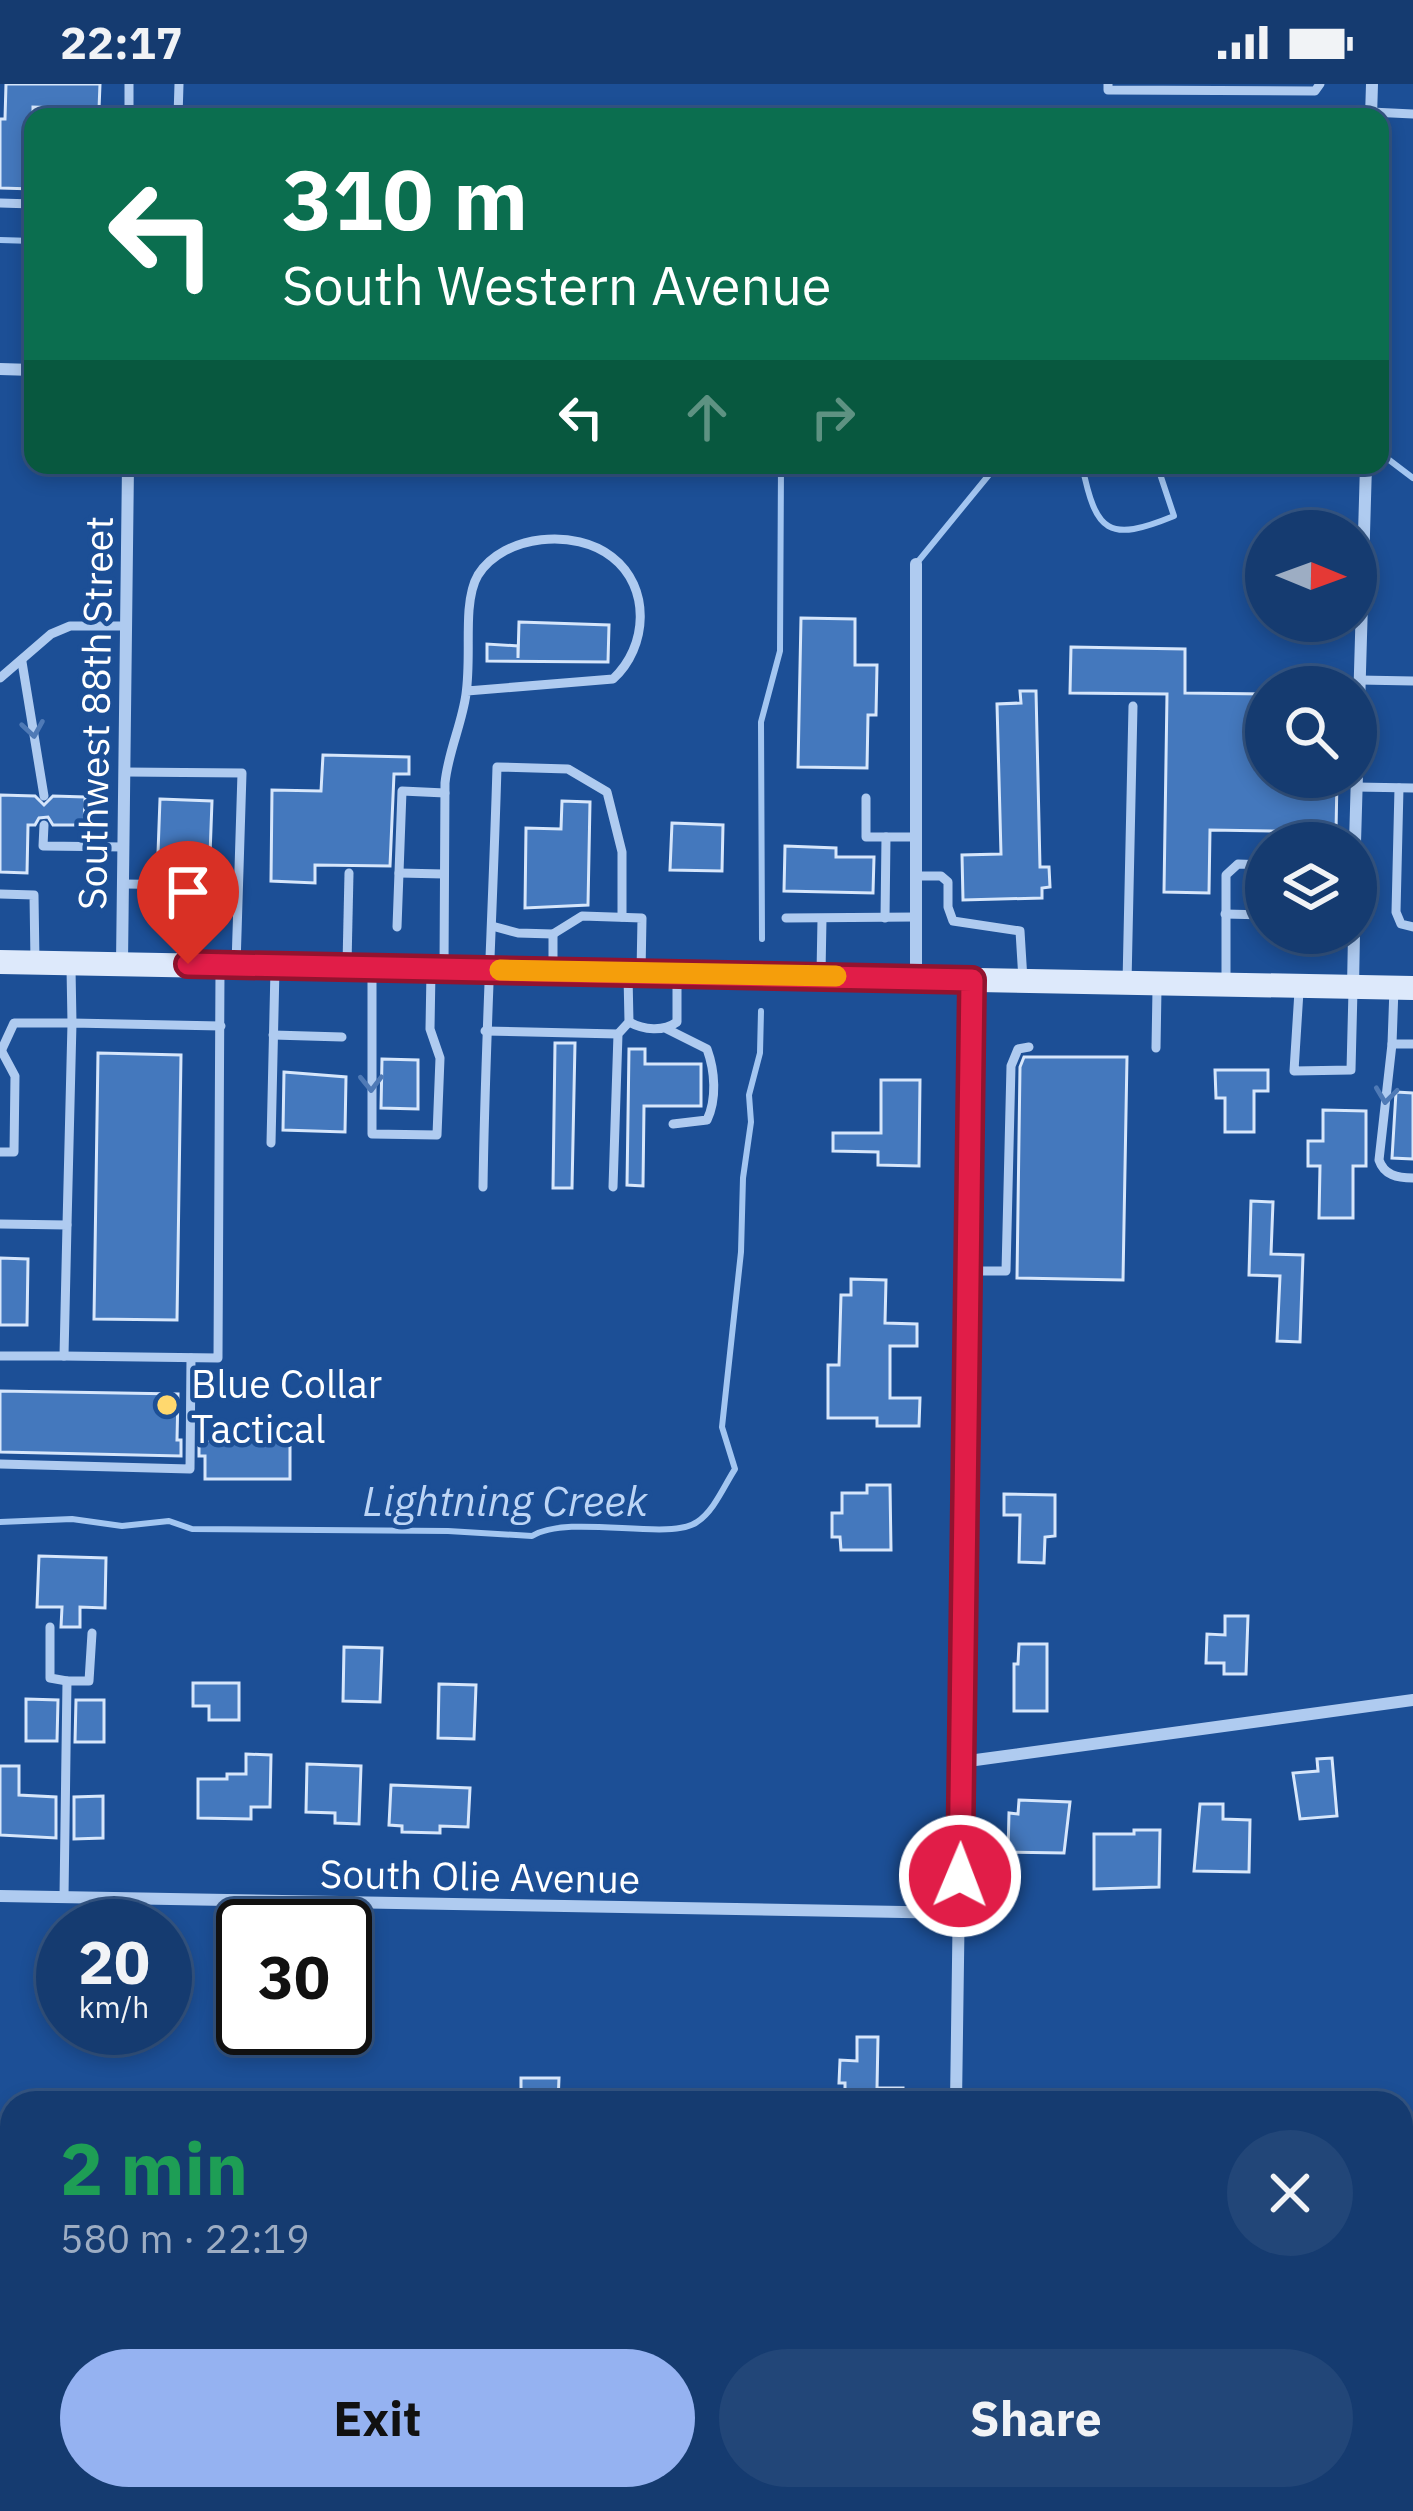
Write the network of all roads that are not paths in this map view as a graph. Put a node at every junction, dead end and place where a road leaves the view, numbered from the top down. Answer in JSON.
{"nodes":[{"id":1,"x":1108,"y":84,"type":"edge"},
{"id":2,"x":1320,"y":84,"type":"edge"},
{"id":3,"x":128,"y":474,"type":"edge"},
{"id":4,"x":1366,"y":474,"type":"edge"},
{"id":5,"x":916,"y":564,"type":"dead end"},
{"id":6,"x":126,"y":626,"type":"junction"},
{"id":7,"x":22,"y":662,"type":"junction"},
{"id":8,"x":1359,"y":666,"type":"edge"},
{"id":9,"x":0,"y":678,"type":"edge"},
{"id":10,"x":1377,"y":680,"type":"edge"},
{"id":11,"x":1413,"y":681,"type":"edge"},
{"id":12,"x":467,"y":691,"type":"junction"},
{"id":13,"x":1133,"y":706,"type":"dead end"},
{"id":14,"x":124,"y":772,"type":"junction"},
{"id":15,"x":1377,"y":787,"type":"edge"},
{"id":16,"x":1399,"y":788,"type":"junction"},
{"id":17,"x":1413,"y":788,"type":"edge"},
{"id":18,"x":445,"y":793,"type":"junction"},
{"id":19,"x":44,"y":796,"type":"dead end"},
{"id":20,"x":866,"y":798,"type":"dead end"},
{"id":21,"x":44,"y":825,"type":"dead end"},
{"id":22,"x":886,"y":837,"type":"junction"},
{"id":23,"x":916,"y":837,"type":"junction"},
{"id":24,"x":1397,"y":838,"type":"junction"},
{"id":25,"x":1413,"y":838,"type":"edge"},
{"id":26,"x":124,"y":847,"type":"junction"},
{"id":27,"x":1245,"y":864,"type":"edge"},
{"id":28,"x":349,"y":873,"type":"dead end"},
{"id":29,"x":399,"y":873,"type":"junction"},
{"id":30,"x":444,"y":874,"type":"junction"},
{"id":31,"x":916,"y":876,"type":"junction"},
{"id":32,"x":123,"y":884,"type":"junction"},
{"id":33,"x":204,"y":884,"type":"dead end"},
{"id":34,"x":1396,"y":884,"type":"junction"},
{"id":35,"x":1413,"y":884,"type":"edge"},
{"id":36,"x":0,"y":894,"type":"edge"},
{"id":37,"x":1225,"y":914,"type":"junction"},
{"id":38,"x":1245,"y":914,"type":"edge"},
{"id":39,"x":622,"y":917,"type":"junction"},
{"id":40,"x":916,"y":917,"type":"junction"},
{"id":41,"x":786,"y":918,"type":"dead end"},
{"id":42,"x":885,"y":918,"type":"junction"},
{"id":43,"x":822,"y":919,"type":"junction"},
{"id":44,"x":492,"y":926,"type":"junction"},
{"id":45,"x":397,"y":927,"type":"dead end"},
{"id":46,"x":1413,"y":927,"type":"edge"},
{"id":47,"x":553,"y":934,"type":"junction"},
{"id":48,"x":1354,"y":954,"type":"edge"},
{"id":49,"x":0,"y":962,"type":"edge"},
{"id":50,"x":35,"y":962,"type":"junction"},
{"id":51,"x":70,"y":962,"type":"junction"},
{"id":52,"x":122,"y":963,"type":"junction"},
{"id":53,"x":228,"y":965,"type":"junction"},
{"id":54,"x":275,"y":966,"type":"junction"},
{"id":55,"x":360,"y":967,"type":"junction"},
{"id":56,"x":438,"y":969,"type":"junction"},
{"id":57,"x":491,"y":970,"type":"junction"},
{"id":58,"x":553,"y":971,"type":"junction"},
{"id":59,"x":634,"y":972,"type":"junction"},
{"id":60,"x":676,"y":973,"type":"junction"},
{"id":61,"x":821,"y":976,"type":"junction"},
{"id":62,"x":916,"y":978,"type":"junction"},
{"id":63,"x":972,"y":980,"type":"junction"},
{"id":64,"x":1023,"y":980,"type":"junction"},
{"id":65,"x":1127,"y":982,"type":"junction"},
{"id":66,"x":1157,"y":983,"type":"junction"},
{"id":67,"x":1226,"y":984,"type":"junction"},
{"id":68,"x":1300,"y":986,"type":"junction"},
{"id":69,"x":1353,"y":987,"type":"junction"},
{"id":70,"x":1404,"y":988,"type":"edge"},
{"id":71,"x":629,"y":1022,"type":"junction"},
{"id":72,"x":72,"y":1023,"type":"junction"},
{"id":73,"x":220,"y":1025,"type":"junction"},
{"id":74,"x":668,"y":1029,"type":"junction"},
{"id":75,"x":485,"y":1031,"type":"junction"},
{"id":76,"x":618,"y":1034,"type":"junction"},
{"id":77,"x":274,"y":1035,"type":"junction"},
{"id":78,"x":342,"y":1036,"type":"dead end"},
{"id":79,"x":1413,"y":1043,"type":"edge"},
{"id":80,"x":1392,"y":1044,"type":"junction"},
{"id":81,"x":1029,"y":1047,"type":"dead end"},
{"id":82,"x":1156,"y":1048,"type":"dead end"},
{"id":83,"x":1,"y":1049,"type":"edge"},
{"id":84,"x":673,"y":1124,"type":"dead end"},
{"id":85,"x":271,"y":1143,"type":"dead end"},
{"id":86,"x":0,"y":1152,"type":"edge"},
{"id":87,"x":1413,"y":1178,"type":"edge"},
{"id":88,"x":484,"y":1187,"type":"dead end"},
{"id":89,"x":613,"y":1187,"type":"dead end"},
{"id":90,"x":0,"y":1223,"type":"edge"},
{"id":91,"x":67,"y":1225,"type":"junction"},
{"id":92,"x":968,"y":1271,"type":"junction"},
{"id":93,"x":0,"y":1356,"type":"edge"},
{"id":94,"x":64,"y":1356,"type":"junction"},
{"id":95,"x":191,"y":1358,"type":"junction"},
{"id":96,"x":0,"y":1464,"type":"edge"},
{"id":97,"x":50,"y":1628,"type":"dead end"},
{"id":98,"x":92,"y":1633,"type":"dead end"},
{"id":99,"x":67,"y":1681,"type":"junction"},
{"id":100,"x":1413,"y":1700,"type":"edge"},
{"id":101,"x":962,"y":1762,"type":"junction"},
{"id":102,"x":0,"y":1896,"type":"edge"},
{"id":103,"x":64,"y":1897,"type":"junction"},
{"id":104,"x":959,"y":1913,"type":"junction"},
{"id":105,"x":956,"y":2091,"type":"edge"}],
"edges":[{"from":1,"to":2,"type":"lane"},
{"from":3,"to":6,"type":"street","name":"Southwest 88th Street"},
{"from":4,"to":8,"type":"street"},
{"from":5,"to":23,"type":"street"},
{"from":6,"to":7,"type":"lane"},
{"from":6,"to":14,"type":"street","name":"Southwest 88th Street"},
{"from":7,"to":9,"type":"lane"},
{"from":7,"to":19,"type":"lane","one_way":true},
{"from":10,"to":11,"type":"lane"},
{"from":12,"to":12,"type":"lane"},
{"from":12,"to":18,"type":"lane"},
{"from":13,"to":65,"type":"lane"},
{"from":14,"to":26,"type":"street","name":"Southwest 88th Street"},
{"from":14,"to":53,"type":"lane"},
{"from":15,"to":16,"type":"lane"},
{"from":16,"to":17,"type":"lane"},
{"from":16,"to":24,"type":"lane"},
{"from":18,"to":29,"type":"lane"},
{"from":18,"to":30,"type":"lane"},
{"from":20,"to":22,"type":"lane"},
{"from":21,"to":26,"type":"lane"},
{"from":22,"to":23,"type":"lane"},
{"from":22,"to":42,"type":"lane"},
{"from":23,"to":31,"type":"street"},
{"from":24,"to":25,"type":"lane"},
{"from":24,"to":34,"type":"lane"},
{"from":26,"to":32,"type":"street","name":"Southwest 88th Street"},
{"from":27,"to":37,"type":"lane"},
{"from":28,"to":55,"type":"lane"},
{"from":29,"to":30,"type":"lane"},
{"from":29,"to":45,"type":"lane"},
{"from":30,"to":56,"type":"lane"},
{"from":31,"to":40,"type":"street"},
{"from":31,"to":64,"type":"lane"},
{"from":32,"to":33,"type":"lane"},
{"from":32,"to":52,"type":"street","name":"Southwest 88th Street"},
{"from":34,"to":35,"type":"lane"},
{"from":34,"to":46,"type":"lane"},
{"from":36,"to":50,"type":"lane"},
{"from":37,"to":38,"type":"lane"},
{"from":37,"to":67,"type":"lane"},
{"from":39,"to":44,"type":"lane"},
{"from":39,"to":47,"type":"lane"},
{"from":39,"to":59,"type":"lane"},
{"from":40,"to":42,"type":"lane"},
{"from":40,"to":62,"type":"street"},
{"from":41,"to":43,"type":"lane"},
{"from":42,"to":43,"type":"lane"},
{"from":43,"to":61,"type":"lane"},
{"from":44,"to":47,"type":"lane"},
{"from":44,"to":57,"type":"lane"},
{"from":47,"to":58,"type":"lane"},
{"from":48,"to":69,"type":"street"},
{"from":49,"to":50,"type":"main road"},
{"from":50,"to":51,"type":"main road"},
{"from":51,"to":52,"type":"main road"},
{"from":51,"to":72,"type":"lane"},
{"from":52,"to":53,"type":"main road"},
{"from":53,"to":54,"type":"main road"},
{"from":53,"to":73,"type":"lane"},
{"from":54,"to":55,"type":"main road"},
{"from":54,"to":77,"type":"lane"},
{"from":55,"to":56,"type":"main road"},
{"from":55,"to":56,"type":"lane","one_way":true},
{"from":56,"to":57,"type":"main road"},
{"from":57,"to":58,"type":"main road"},
{"from":57,"to":75,"type":"lane"},
{"from":58,"to":59,"type":"main road"},
{"from":59,"to":60,"type":"main road"},
{"from":59,"to":71,"type":"lane"},
{"from":60,"to":61,"type":"main road"},
{"from":60,"to":74,"type":"lane"},
{"from":61,"to":62,"type":"main road"},
{"from":62,"to":63,"type":"main road"},
{"from":63,"to":64,"type":"main road"},
{"from":63,"to":92,"type":"street"},
{"from":64,"to":65,"type":"main road"},
{"from":65,"to":66,"type":"main road"},
{"from":66,"to":67,"type":"main road"},
{"from":66,"to":82,"type":"lane"},
{"from":67,"to":68,"type":"main road"},
{"from":68,"to":69,"type":"main road"},
{"from":68,"to":69,"type":"lane"},
{"from":69,"to":70,"type":"main road"},
{"from":70,"to":80,"type":"lane"},
{"from":71,"to":74,"type":"lane"},
{"from":71,"to":76,"type":"lane"},
{"from":72,"to":73,"type":"lane"},
{"from":72,"to":83,"type":"lane"},
{"from":72,"to":91,"type":"lane"},
{"from":73,"to":95,"type":"lane"},
{"from":74,"to":84,"type":"lane"},
{"from":75,"to":76,"type":"lane"},
{"from":75,"to":88,"type":"lane"},
{"from":76,"to":89,"type":"lane"},
{"from":77,"to":78,"type":"lane"},
{"from":77,"to":85,"type":"lane"},
{"from":79,"to":80,"type":"lane"},
{"from":80,"to":87,"type":"lane","one_way":true},
{"from":81,"to":92,"type":"lane"},
{"from":83,"to":86,"type":"lane"},
{"from":90,"to":91,"type":"lane"},
{"from":91,"to":94,"type":"lane"},
{"from":92,"to":101,"type":"street"},
{"from":93,"to":94,"type":"lane"},
{"from":94,"to":95,"type":"lane"},
{"from":95,"to":96,"type":"lane"},
{"from":97,"to":99,"type":"lane"},
{"from":98,"to":99,"type":"lane"},
{"from":99,"to":103,"type":"lane"},
{"from":100,"to":101,"type":"street"},
{"from":101,"to":104,"type":"street"},
{"from":102,"to":103,"type":"street","name":"South Olie Avenue"},
{"from":103,"to":104,"type":"street","name":"South Olie Avenue"},
{"from":104,"to":105,"type":"street"}]}
